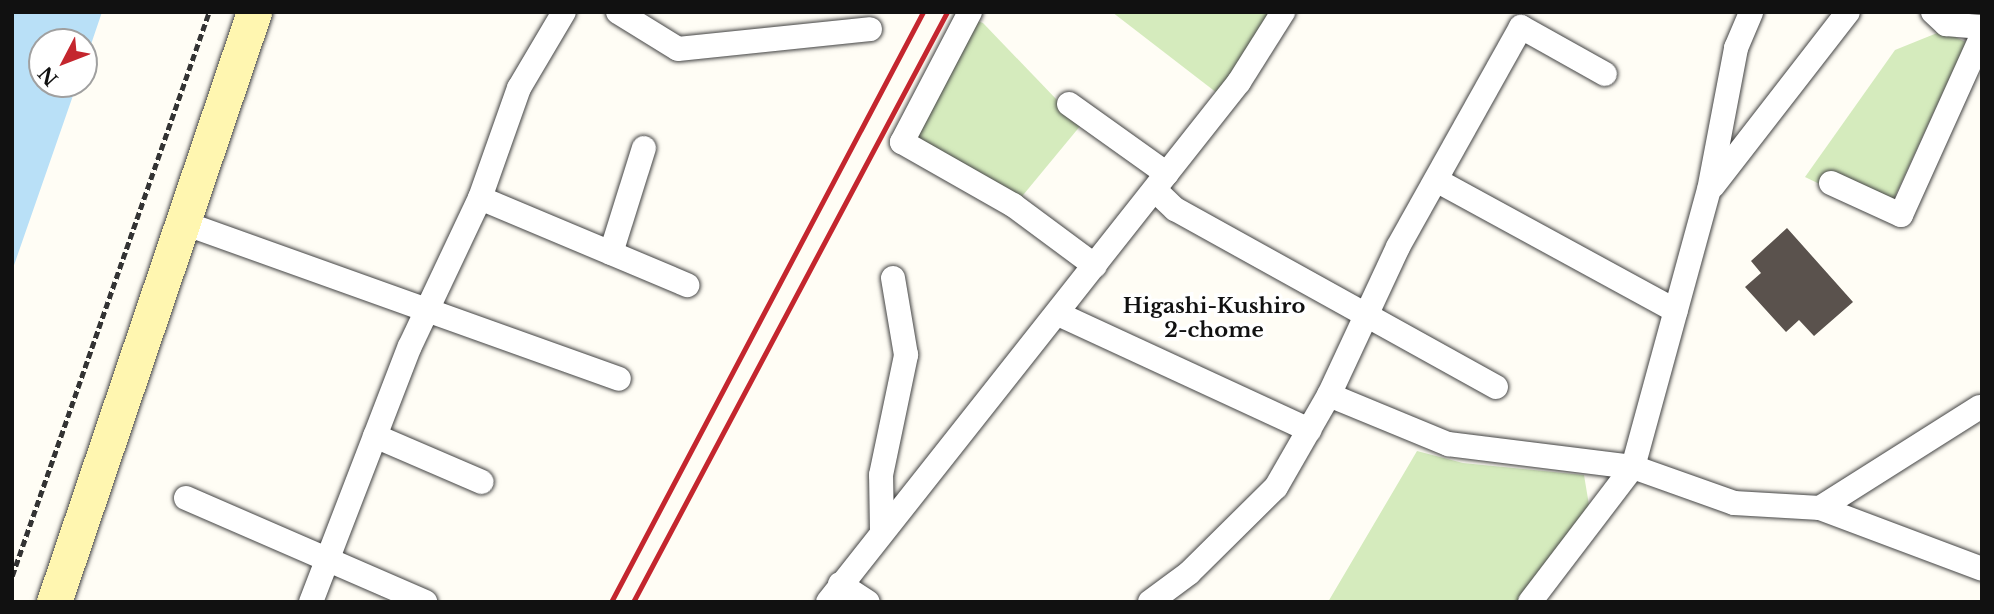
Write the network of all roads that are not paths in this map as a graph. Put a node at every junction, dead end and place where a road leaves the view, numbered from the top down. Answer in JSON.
{"nodes":[{"id":1,"x":254,"y":12,"type":"edge"},
{"id":2,"x":564,"y":12,"type":"edge"},
{"id":3,"x":618,"y":12,"type":"edge"},
{"id":4,"x":970,"y":12,"type":"edge"},
{"id":5,"x":1283,"y":12,"type":"edge"},
{"id":6,"x":1751,"y":12,"type":"edge"},
{"id":7,"x":1848,"y":12,"type":"edge"},
{"id":8,"x":1933,"y":12,"type":"edge"},
{"id":9,"x":1982,"y":27,"type":"edge"},
{"id":10,"x":870,"y":29,"type":"dead end"},
{"id":11,"x":1982,"y":36,"type":"edge"},
{"id":12,"x":1605,"y":74,"type":"dead end"},
{"id":13,"x":1069,"y":104,"type":"dead end"},
{"id":14,"x":644,"y":148,"type":"dead end"},
{"id":15,"x":1436,"y":180,"type":"junction"},
{"id":16,"x":1161,"y":182,"type":"junction"},
{"id":17,"x":1831,"y":183,"type":"dead end"},
{"id":18,"x":1709,"y":190,"type":"junction"},
{"id":19,"x":480,"y":198,"type":"junction"},
{"id":20,"x":181,"y":222,"type":"junction"},
{"id":21,"x":611,"y":253,"type":"junction"},
{"id":22,"x":1095,"y":266,"type":"junction"},
{"id":23,"x":893,"y":278,"type":"dead end"},
{"id":24,"x":687,"y":285,"type":"dead end"},
{"id":25,"x":429,"y":309,"type":"junction"},
{"id":26,"x":1676,"y":310,"type":"junction"},
{"id":27,"x":1368,"y":313,"type":"junction"},
{"id":28,"x":1058,"y":314,"type":"junction"},
{"id":29,"x":619,"y":379,"type":"dead end"},
{"id":30,"x":1496,"y":387,"type":"dead end"},
{"id":31,"x":1329,"y":395,"type":"junction"},
{"id":32,"x":1980,"y":407,"type":"edge"},
{"id":33,"x":1309,"y":430,"type":"junction"},
{"id":34,"x":375,"y":436,"type":"junction"},
{"id":35,"x":1633,"y":467,"type":"junction"},
{"id":36,"x":482,"y":482,"type":"dead end"},
{"id":37,"x":186,"y":498,"type":"dead end"},
{"id":38,"x":1819,"y":508,"type":"junction"},
{"id":39,"x":882,"y":530,"type":"junction"},
{"id":40,"x":327,"y":561,"type":"junction"},
{"id":41,"x":1982,"y":569,"type":"edge"},
{"id":42,"x":834,"y":593,"type":"edge"},
{"id":43,"x":54,"y":602,"type":"edge"},
{"id":44,"x":311,"y":602,"type":"edge"},
{"id":45,"x":425,"y":602,"type":"edge"},
{"id":46,"x":868,"y":602,"type":"edge"},
{"id":47,"x":1150,"y":602,"type":"edge"},
{"id":48,"x":1530,"y":602,"type":"edge"}],
"edges":[{"from":1,"to":20,"type":"street"},
{"from":2,"to":19,"type":"street"},
{"from":3,"to":10,"type":"street"},
{"from":4,"to":22,"type":"street"},
{"from":5,"to":16,"type":"street"},
{"from":6,"to":18,"type":"street"},
{"from":7,"to":18,"type":"street"},
{"from":8,"to":9,"type":"street"},
{"from":11,"to":17,"type":"street"},
{"from":12,"to":15,"type":"street"},
{"from":13,"to":16,"type":"street"},
{"from":14,"to":21,"type":"street"},
{"from":15,"to":26,"type":"street"},
{"from":15,"to":27,"type":"street"},
{"from":16,"to":22,"type":"street"},
{"from":16,"to":27,"type":"street"},
{"from":18,"to":26,"type":"street"},
{"from":19,"to":21,"type":"street"},
{"from":19,"to":25,"type":"street"},
{"from":20,"to":25,"type":"street"},
{"from":20,"to":43,"type":"street"},
{"from":21,"to":24,"type":"street"},
{"from":22,"to":28,"type":"street"},
{"from":23,"to":39,"type":"street"},
{"from":25,"to":29,"type":"street"},
{"from":25,"to":34,"type":"street"},
{"from":26,"to":35,"type":"street"},
{"from":27,"to":30,"type":"street"},
{"from":27,"to":31,"type":"street"},
{"from":28,"to":33,"type":"street"},
{"from":28,"to":39,"type":"street"},
{"from":31,"to":33,"type":"street"},
{"from":31,"to":35,"type":"street"},
{"from":32,"to":38,"type":"street"},
{"from":33,"to":47,"type":"street"},
{"from":34,"to":36,"type":"street"},
{"from":34,"to":40,"type":"street"},
{"from":35,"to":38,"type":"street"},
{"from":35,"to":48,"type":"street"},
{"from":37,"to":40,"type":"street"},
{"from":38,"to":41,"type":"street"},
{"from":39,"to":42,"type":"street"},
{"from":40,"to":44,"type":"street"},
{"from":40,"to":45,"type":"street"},
{"from":42,"to":46,"type":"street"}]}
